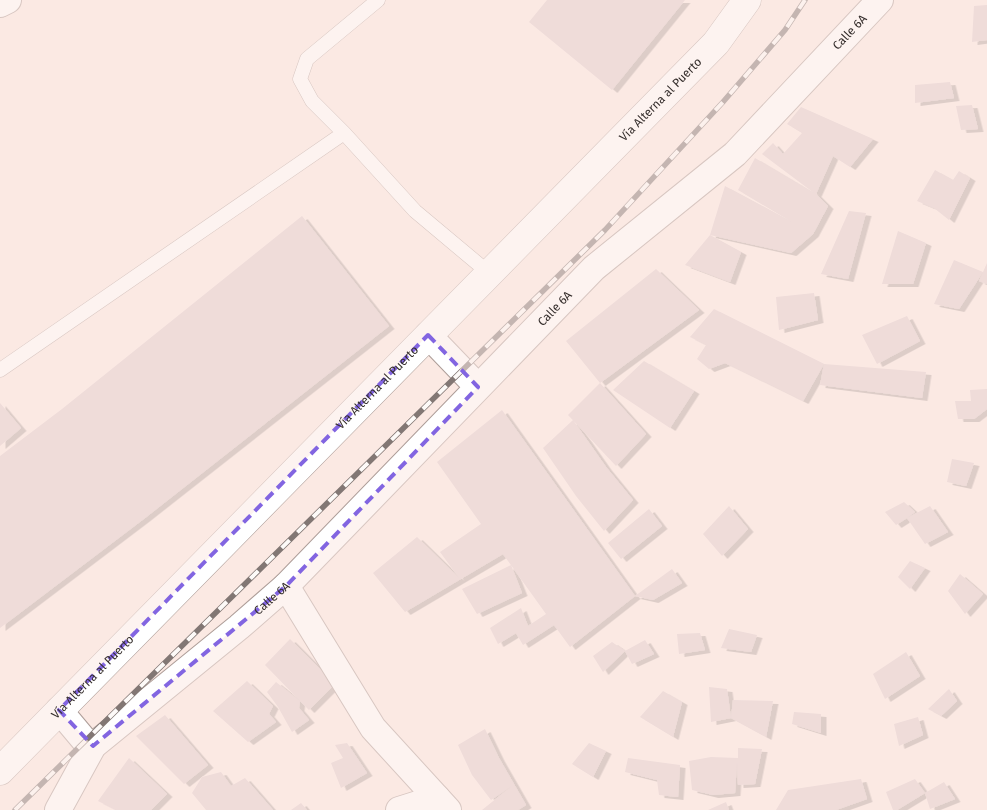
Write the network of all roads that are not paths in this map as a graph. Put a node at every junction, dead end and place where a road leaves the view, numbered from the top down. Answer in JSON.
{"nodes":[{"id":1,"x":8,"y":0,"type":"edge"},
{"id":2,"x":378,"y":0,"type":"edge"},
{"id":3,"x":747,"y":0,"type":"edge"},
{"id":4,"x":880,"y":0,"type":"edge"},
{"id":5,"x":0,"y":4,"type":"edge"},
{"id":6,"x":344,"y":133,"type":"junction"},
{"id":7,"x":489,"y":273,"type":"junction"},
{"id":8,"x":428,"y":335,"type":"junction"},
{"id":9,"x":0,"y":370,"type":"edge"},
{"id":10,"x":478,"y":387,"type":"junction"},
{"id":11,"x":286,"y":586,"type":"junction"},
{"id":12,"x":59,"y":710,"type":"junction"},
{"id":13,"x":93,"y":746,"type":"junction"},
{"id":14,"x":0,"y":771,"type":"edge"},
{"id":15,"x":442,"y":804,"type":"edge"},
{"id":16,"x":58,"y":810,"type":"edge"},
{"id":17,"x":399,"y":810,"type":"edge"}],
"edges":[{"from":1,"to":5,"type":"street"},
{"from":2,"to":6,"type":"lane"},
{"from":3,"to":7,"type":"main road","name":"Vía Alterna al Puerto"},
{"from":4,"to":10,"type":"street","name":"Calle 6A"},
{"from":6,"to":7,"type":"lane"},
{"from":6,"to":9,"type":"lane"},
{"from":7,"to":8,"type":"main road","name":"Vía Alterna al Puerto"},
{"from":8,"to":10,"type":"street"},
{"from":8,"to":12,"type":"main road","name":"Vía Alterna al Puerto"},
{"from":10,"to":11,"type":"street","name":"Calle 6A"},
{"from":11,"to":13,"type":"street","name":"Calle 6A"},
{"from":11,"to":15,"type":"street"},
{"from":12,"to":13,"type":"street"},
{"from":12,"to":14,"type":"main road","name":"Vía Alterna al Puerto"},
{"from":13,"to":16,"type":"street"},
{"from":15,"to":17,"type":"street"}]}
